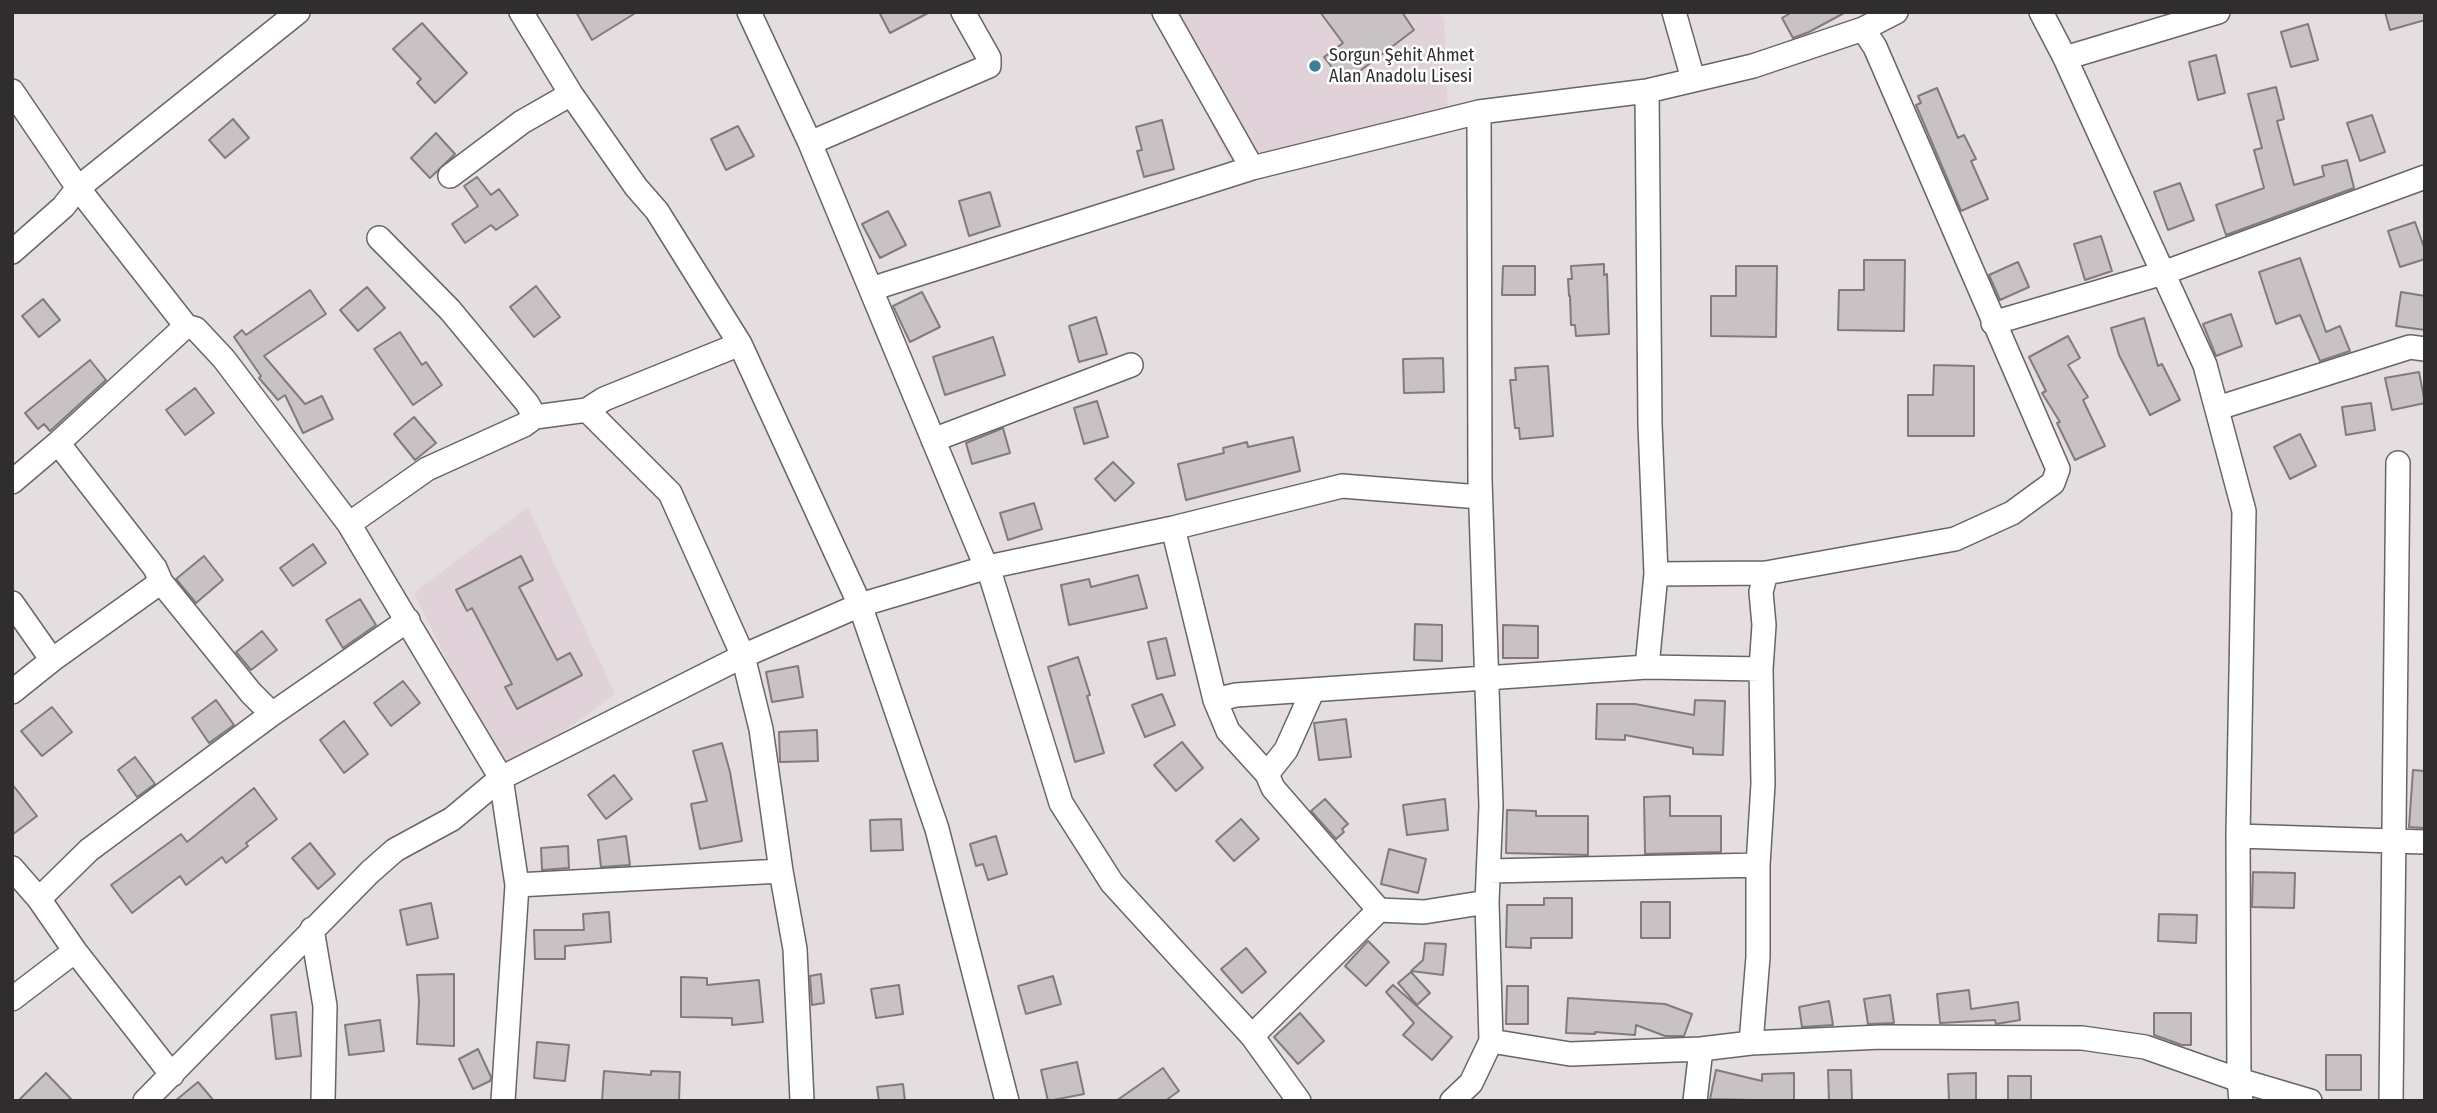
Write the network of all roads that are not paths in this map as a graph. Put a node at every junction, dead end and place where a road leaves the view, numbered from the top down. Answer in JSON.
{"nodes":[{"id":1,"x":298,"y":12,"type":"edge"},
{"id":2,"x":521,"y":12,"type":"edge"},
{"id":3,"x":749,"y":12,"type":"edge"},
{"id":4,"x":963,"y":12,"type":"edge"},
{"id":5,"x":1164,"y":12,"type":"edge"},
{"id":6,"x":1674,"y":12,"type":"edge"},
{"id":7,"x":1896,"y":12,"type":"edge"},
{"id":8,"x":2040,"y":12,"type":"edge"},
{"id":9,"x":2218,"y":12,"type":"edge"},
{"id":10,"x":1864,"y":29,"type":"junction"},
{"id":11,"x":2065,"y":58,"type":"junction"},
{"id":12,"x":1693,"y":79,"type":"junction"},
{"id":13,"x":12,"y":91,"type":"edge"},
{"id":14,"x":1647,"y":91,"type":"junction"},
{"id":15,"x":571,"y":94,"type":"junction"},
{"id":16,"x":1479,"y":112,"type":"junction"},
{"id":17,"x":810,"y":142,"type":"junction"},
{"id":18,"x":1252,"y":168,"type":"junction"},
{"id":19,"x":450,"y":176,"type":"dead end"},
{"id":20,"x":2425,"y":177,"type":"edge"},
{"id":21,"x":78,"y":188,"type":"junction"},
{"id":22,"x":379,"y":238,"type":"dead end"},
{"id":23,"x":12,"y":251,"type":"edge"},
{"id":24,"x":2163,"y":274,"type":"junction"},
{"id":25,"x":871,"y":289,"type":"junction"},
{"id":26,"x":1993,"y":323,"type":"junction"},
{"id":27,"x":186,"y":326,"type":"junction"},
{"id":28,"x":740,"y":344,"type":"junction"},
{"id":29,"x":2425,"y":349,"type":"edge"},
{"id":30,"x":1131,"y":365,"type":"dead end"},
{"id":31,"x":2218,"y":408,"type":"junction"},
{"id":32,"x":587,"y":410,"type":"junction"},
{"id":33,"x":535,"y":417,"type":"junction"},
{"id":34,"x":933,"y":440,"type":"junction"},
{"id":35,"x":58,"y":443,"type":"junction"},
{"id":36,"x":2398,"y":463,"type":"dead end"},
{"id":37,"x":12,"y":482,"type":"edge"},
{"id":38,"x":1480,"y":496,"type":"junction"},
{"id":39,"x":349,"y":524,"type":"junction"},
{"id":40,"x":1173,"y":528,"type":"junction"},
{"id":41,"x":988,"y":566,"type":"junction"},
{"id":42,"x":1766,"y":573,"type":"junction"},
{"id":43,"x":1656,"y":574,"type":"junction"},
{"id":44,"x":160,"y":582,"type":"junction"},
{"id":45,"x":12,"y":603,"type":"edge"},
{"id":46,"x":860,"y":605,"type":"junction"},
{"id":47,"x":408,"y":620,"type":"junction"},
{"id":48,"x":743,"y":656,"type":"junction"},
{"id":49,"x":52,"y":660,"type":"junction"},
{"id":50,"x":1647,"y":667,"type":"junction"},
{"id":51,"x":1761,"y":669,"type":"junction"},
{"id":52,"x":1487,"y":677,"type":"junction"},
{"id":53,"x":1313,"y":690,"type":"junction"},
{"id":54,"x":12,"y":692,"type":"edge"},
{"id":55,"x":1215,"y":700,"type":"junction"},
{"id":56,"x":272,"y":713,"type":"junction"},
{"id":57,"x":1267,"y":774,"type":"junction"},
{"id":58,"x":501,"y":778,"type":"junction"},
{"id":59,"x":2238,"y":836,"type":"junction"},
{"id":60,"x":2395,"y":839,"type":"junction"},
{"id":61,"x":2425,"y":842,"type":"edge"},
{"id":62,"x":1758,"y":865,"type":"junction"},
{"id":63,"x":12,"y":868,"type":"edge"},
{"id":64,"x":781,"y":871,"type":"junction"},
{"id":65,"x":1489,"y":871,"type":"junction"},
{"id":66,"x":517,"y":885,"type":"junction"},
{"id":67,"x":39,"y":899,"type":"junction"},
{"id":68,"x":1487,"y":902,"type":"junction"},
{"id":69,"x":1379,"y":910,"type":"junction"},
{"id":70,"x":312,"y":929,"type":"junction"},
{"id":71,"x":75,"y":951,"type":"junction"},
{"id":72,"x":12,"y":999,"type":"edge"},
{"id":73,"x":1252,"y":1036,"type":"junction"},
{"id":74,"x":1491,"y":1041,"type":"junction"},
{"id":75,"x":1751,"y":1043,"type":"junction"},
{"id":76,"x":1701,"y":1049,"type":"junction"},
{"id":77,"x":172,"y":1075,"type":"junction"},
{"id":78,"x":2240,"y":1090,"type":"edge"},
{"id":79,"x":145,"y":1101,"type":"edge"},
{"id":80,"x":323,"y":1101,"type":"edge"},
{"id":81,"x":503,"y":1101,"type":"edge"},
{"id":82,"x":802,"y":1101,"type":"edge"},
{"id":83,"x":1007,"y":1101,"type":"edge"},
{"id":84,"x":1299,"y":1101,"type":"edge"},
{"id":85,"x":1451,"y":1101,"type":"edge"},
{"id":86,"x":1695,"y":1101,"type":"edge"},
{"id":87,"x":2310,"y":1101,"type":"edge"},
{"id":88,"x":2391,"y":1101,"type":"edge"}],
"edges":[{"from":1,"to":21,"type":"street"},
{"from":2,"to":15,"type":"street"},
{"from":3,"to":17,"type":"street"},
{"from":4,"to":17,"type":"street"},
{"from":5,"to":18,"type":"street"},
{"from":6,"to":12,"type":"street"},
{"from":7,"to":10,"type":"street"},
{"from":8,"to":11,"type":"street"},
{"from":9,"to":11,"type":"street"},
{"from":10,"to":12,"type":"street"},
{"from":10,"to":26,"type":"street"},
{"from":11,"to":24,"type":"street"},
{"from":12,"to":14,"type":"street"},
{"from":13,"to":21,"type":"street"},
{"from":14,"to":16,"type":"street"},
{"from":14,"to":43,"type":"street"},
{"from":15,"to":19,"type":"street"},
{"from":15,"to":28,"type":"street"},
{"from":16,"to":18,"type":"street"},
{"from":16,"to":38,"type":"street"},
{"from":17,"to":25,"type":"street"},
{"from":18,"to":25,"type":"street"},
{"from":20,"to":24,"type":"street"},
{"from":21,"to":23,"type":"street"},
{"from":21,"to":27,"type":"street"},
{"from":22,"to":33,"type":"street"},
{"from":24,"to":26,"type":"street"},
{"from":24,"to":31,"type":"street"},
{"from":25,"to":34,"type":"street"},
{"from":26,"to":42,"type":"street"},
{"from":27,"to":35,"type":"street"},
{"from":27,"to":39,"type":"street"},
{"from":28,"to":32,"type":"street"},
{"from":28,"to":46,"type":"street"},
{"from":29,"to":31,"type":"street"},
{"from":30,"to":34,"type":"street"},
{"from":31,"to":59,"type":"street"},
{"from":32,"to":33,"type":"street"},
{"from":32,"to":48,"type":"street"},
{"from":33,"to":39,"type":"street"},
{"from":34,"to":41,"type":"street"},
{"from":35,"to":37,"type":"street"},
{"from":35,"to":44,"type":"street"},
{"from":36,"to":60,"type":"street"},
{"from":38,"to":40,"type":"street"},
{"from":38,"to":52,"type":"street"},
{"from":39,"to":47,"type":"street"},
{"from":40,"to":41,"type":"street"},
{"from":40,"to":55,"type":"street"},
{"from":41,"to":46,"type":"street"},
{"from":41,"to":73,"type":"street"},
{"from":42,"to":43,"type":"street"},
{"from":42,"to":51,"type":"street"},
{"from":43,"to":50,"type":"street"},
{"from":44,"to":49,"type":"street"},
{"from":44,"to":56,"type":"street"},
{"from":45,"to":49,"type":"street"},
{"from":46,"to":48,"type":"street"},
{"from":46,"to":83,"type":"street"},
{"from":47,"to":56,"type":"street"},
{"from":47,"to":58,"type":"street"},
{"from":48,"to":58,"type":"street"},
{"from":48,"to":64,"type":"street"},
{"from":49,"to":54,"type":"street"},
{"from":50,"to":51,"type":"street"},
{"from":50,"to":52,"type":"street"},
{"from":51,"to":62,"type":"street"},
{"from":52,"to":53,"type":"street"},
{"from":52,"to":65,"type":"street"},
{"from":53,"to":55,"type":"street"},
{"from":53,"to":57,"type":"street"},
{"from":55,"to":57,"type":"street"},
{"from":56,"to":67,"type":"street"},
{"from":57,"to":69,"type":"street"},
{"from":58,"to":66,"type":"street"},
{"from":58,"to":70,"type":"street"},
{"from":59,"to":60,"type":"street"},
{"from":59,"to":78,"type":"street"},
{"from":60,"to":61,"type":"street"},
{"from":60,"to":88,"type":"street"},
{"from":62,"to":65,"type":"street"},
{"from":62,"to":75,"type":"street"},
{"from":63,"to":67,"type":"street"},
{"from":64,"to":66,"type":"street"},
{"from":64,"to":82,"type":"street"},
{"from":65,"to":68,"type":"street"},
{"from":66,"to":81,"type":"street"},
{"from":67,"to":71,"type":"street"},
{"from":68,"to":69,"type":"street"},
{"from":68,"to":74,"type":"street"},
{"from":69,"to":73,"type":"street"},
{"from":70,"to":77,"type":"street"},
{"from":70,"to":80,"type":"street"},
{"from":71,"to":72,"type":"street"},
{"from":71,"to":77,"type":"street"},
{"from":73,"to":84,"type":"street"},
{"from":74,"to":76,"type":"street"},
{"from":74,"to":85,"type":"street"},
{"from":75,"to":76,"type":"street"},
{"from":75,"to":78,"type":"street"},
{"from":76,"to":86,"type":"street"},
{"from":77,"to":79,"type":"street"},
{"from":78,"to":87,"type":"street"}]}
